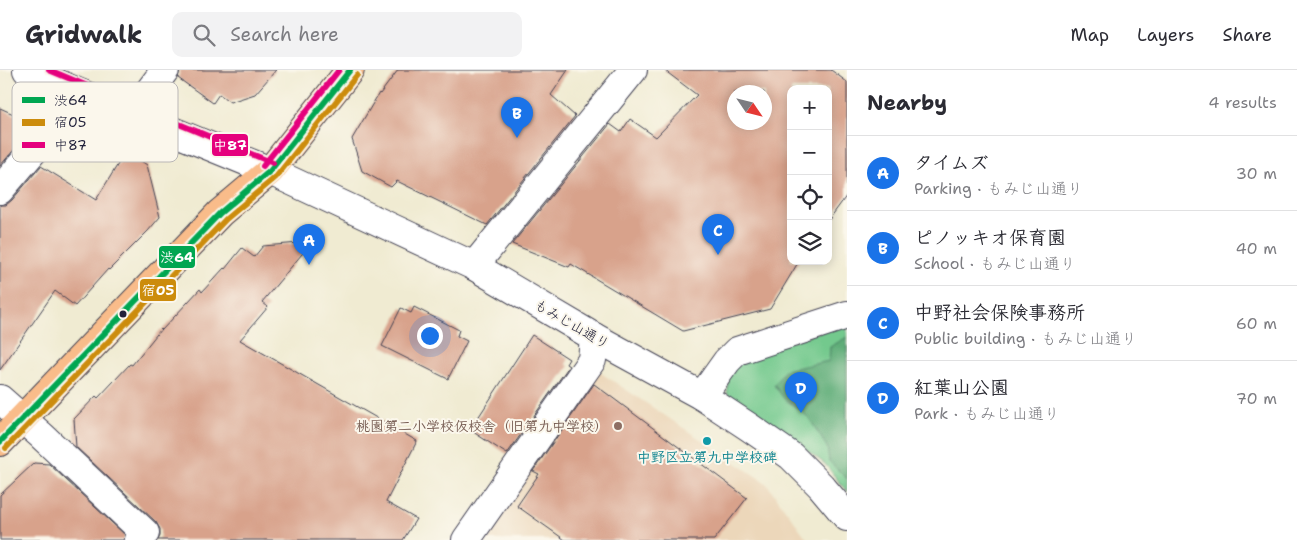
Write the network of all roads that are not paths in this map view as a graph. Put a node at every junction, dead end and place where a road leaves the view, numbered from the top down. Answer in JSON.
{"nodes":[{"id":1,"x":27,"y":70,"type":"edge"},
{"id":2,"x":165,"y":70,"type":"edge"},
{"id":3,"x":350,"y":70,"type":"edge"},
{"id":4,"x":633,"y":70,"type":"edge"},
{"id":5,"x":54,"y":82,"type":"edge"},
{"id":6,"x":156,"y":82,"type":"edge"},
{"id":7,"x":178,"y":133,"type":"edge"},
{"id":8,"x":24,"y":162,"type":"edge"},
{"id":9,"x":270,"y":170,"type":"junction"},
{"id":10,"x":0,"y":190,"type":"edge"},
{"id":11,"x":474,"y":266,"type":"junction"},
{"id":12,"x":847,"y":315,"type":"edge"},
{"id":13,"x":594,"y":337,"type":"junction"},
{"id":14,"x":702,"y":396,"type":"junction"},
{"id":15,"x":0,"y":399,"type":"edge"},
{"id":16,"x":22,"y":419,"type":"junction"},
{"id":17,"x":0,"y":442,"type":"edge"},
{"id":18,"x":847,"y":517,"type":"edge"},
{"id":19,"x":139,"y":540,"type":"edge"},
{"id":20,"x":466,"y":540,"type":"edge"}],
"edges":[{"from":1,"to":5,"type":"street","name":"もみじ山通り"},
{"from":2,"to":6,"type":"street"},
{"from":3,"to":9,"type":"main road"},
{"from":4,"to":11,"type":"street"},
{"from":7,"to":9,"type":"street","name":"もみじ山通り"},
{"from":8,"to":10,"type":"street"},
{"from":9,"to":11,"type":"street","name":"もみじ山通り"},
{"from":9,"to":16,"type":"main road"},
{"from":11,"to":13,"type":"street","name":"もみじ山通り"},
{"from":12,"to":14,"type":"street"},
{"from":13,"to":14,"type":"street","name":"もみじ山通り"},
{"from":13,"to":20,"type":"street"},
{"from":14,"to":18,"type":"street","name":"もみじ山通り"},
{"from":15,"to":16,"type":"street"},
{"from":16,"to":17,"type":"main road"},
{"from":16,"to":19,"type":"street"}]}
